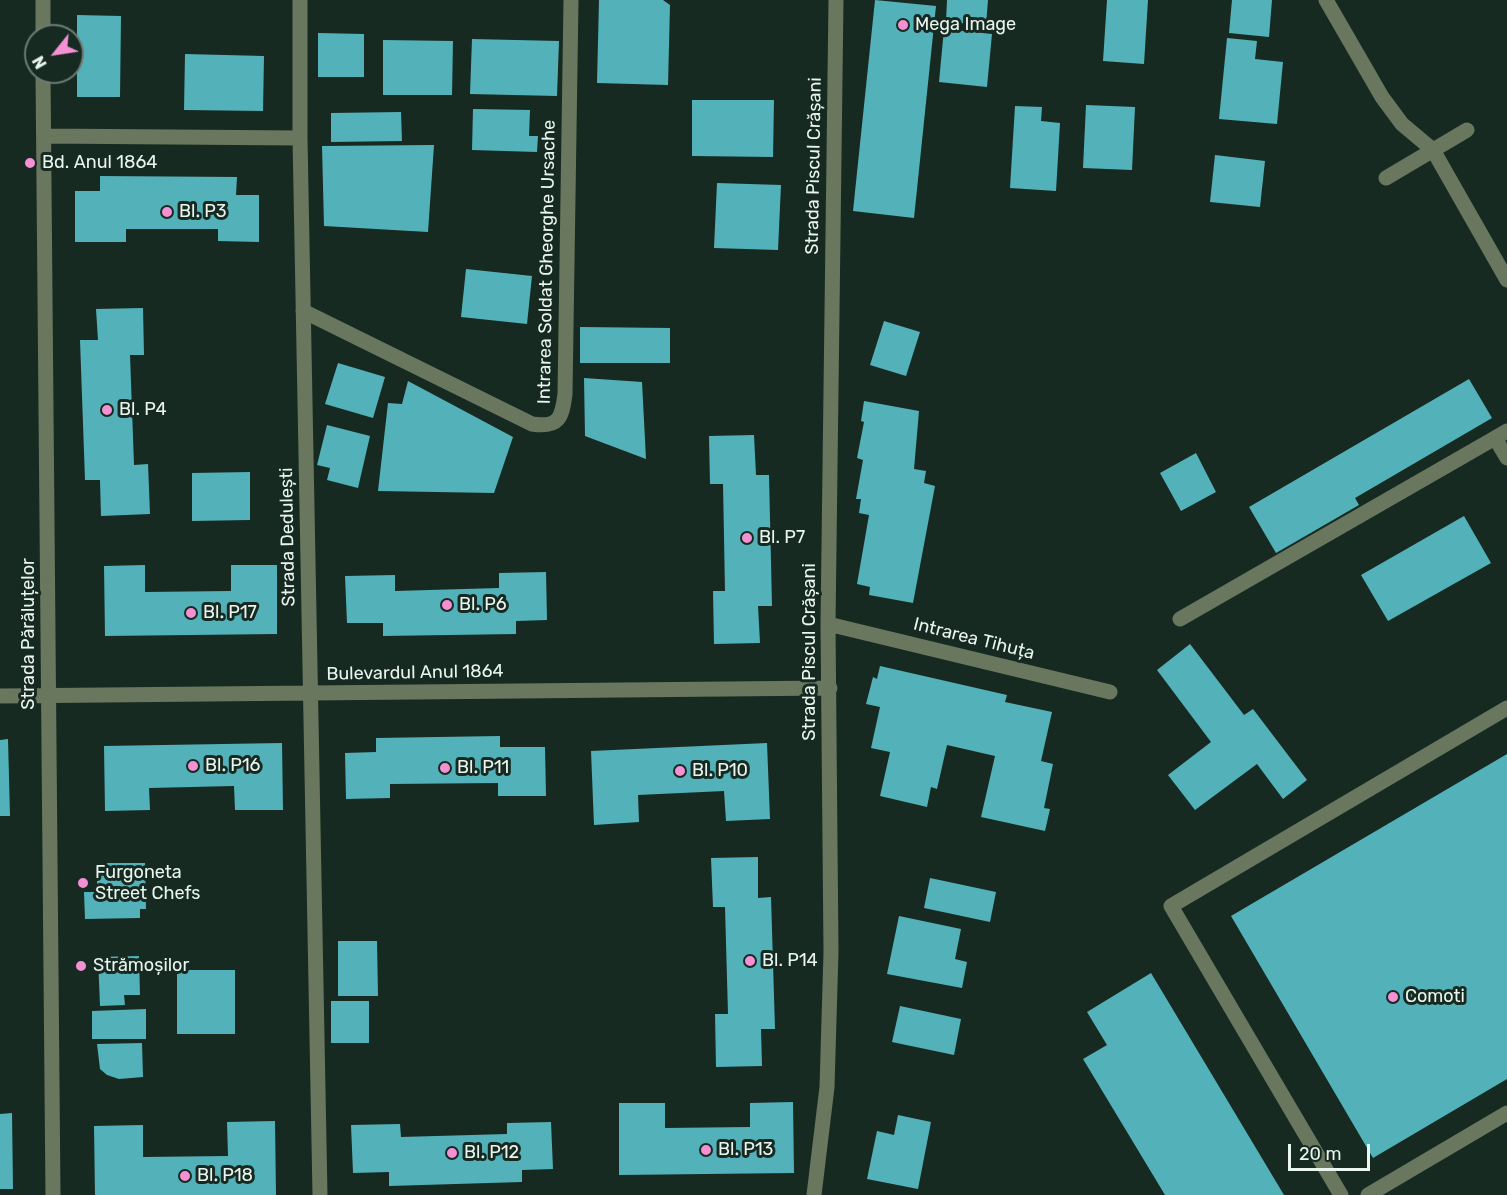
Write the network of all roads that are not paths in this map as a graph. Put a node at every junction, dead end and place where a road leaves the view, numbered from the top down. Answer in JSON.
{"nodes":[{"id":1,"x":43,"y":0,"type":"edge"},
{"id":2,"x":300,"y":0,"type":"edge"},
{"id":3,"x":571,"y":0,"type":"edge"},
{"id":4,"x":836,"y":0,"type":"edge"},
{"id":5,"x":1326,"y":0,"type":"edge"},
{"id":6,"x":43,"y":24,"type":"edge"},
{"id":7,"x":43,"y":84,"type":"edge"},
{"id":8,"x":1467,"y":130,"type":"dead end"},
{"id":9,"x":44,"y":136,"type":"junction"},
{"id":10,"x":300,"y":138,"type":"junction"},
{"id":11,"x":1433,"y":150,"type":"junction"},
{"id":12,"x":1386,"y":178,"type":"dead end"},
{"id":13,"x":1507,"y":280,"type":"edge"},
{"id":14,"x":303,"y":311,"type":"junction"},
{"id":15,"x":1501,"y":435,"type":"edge"},
{"id":16,"x":1507,"y":458,"type":"edge"},
{"id":17,"x":1180,"y":619,"type":"dead end"},
{"id":18,"x":828,"y":624,"type":"junction"},
{"id":19,"x":830,"y":688,"type":"junction"},
{"id":20,"x":1110,"y":692,"type":"dead end"},
{"id":21,"x":310,"y":693,"type":"junction"},
{"id":22,"x":0,"y":696,"type":"edge"},
{"id":23,"x":49,"y":696,"type":"junction"},
{"id":24,"x":1507,"y":708,"type":"edge"},
{"id":25,"x":1507,"y":1113,"type":"edge"},
{"id":26,"x":53,"y":1195,"type":"edge"},
{"id":27,"x":320,"y":1195,"type":"edge"},
{"id":28,"x":814,"y":1195,"type":"edge"},
{"id":29,"x":1341,"y":1195,"type":"edge"},
{"id":30,"x":1368,"y":1195,"type":"edge"}],
"edges":[{"from":1,"to":6,"type":"street"},
{"from":2,"to":10,"type":"street","name":"Strada Dedulești"},
{"from":3,"to":14,"type":"street","name":"Intrarea Soldat Gheorghe Ursache"},
{"from":4,"to":18,"type":"street","name":"Strada Piscul Crășani"},
{"from":5,"to":11,"type":"street"},
{"from":7,"to":9,"type":"street","name":"Strada Părăluțelor"},
{"from":8,"to":11,"type":"street"},
{"from":9,"to":10,"type":"street"},
{"from":9,"to":23,"type":"street","name":"Strada Părăluțelor"},
{"from":10,"to":14,"type":"street","name":"Strada Dedulești"},
{"from":11,"to":12,"type":"street"},
{"from":11,"to":13,"type":"street"},
{"from":14,"to":21,"type":"street","name":"Strada Dedulești"},
{"from":15,"to":16,"type":"street"},
{"from":15,"to":17,"type":"street"},
{"from":18,"to":19,"type":"street","name":"Strada Piscul Crășani"},
{"from":18,"to":20,"type":"street","name":"Intrarea Tihuța"},
{"from":19,"to":21,"type":"street","name":"Bulevardul Anul 1864"},
{"from":19,"to":28,"type":"street","name":"Strada Piscul Crășani"},
{"from":21,"to":23,"type":"street","name":"Bulevardul Anul 1864"},
{"from":21,"to":27,"type":"street","name":"Strada Dedulești"},
{"from":22,"to":23,"type":"street","name":"Bulevardul Anul 1864"},
{"from":23,"to":26,"type":"street","name":"Strada Părăluțelor"},
{"from":24,"to":29,"type":"street"},
{"from":25,"to":30,"type":"street"}]}
